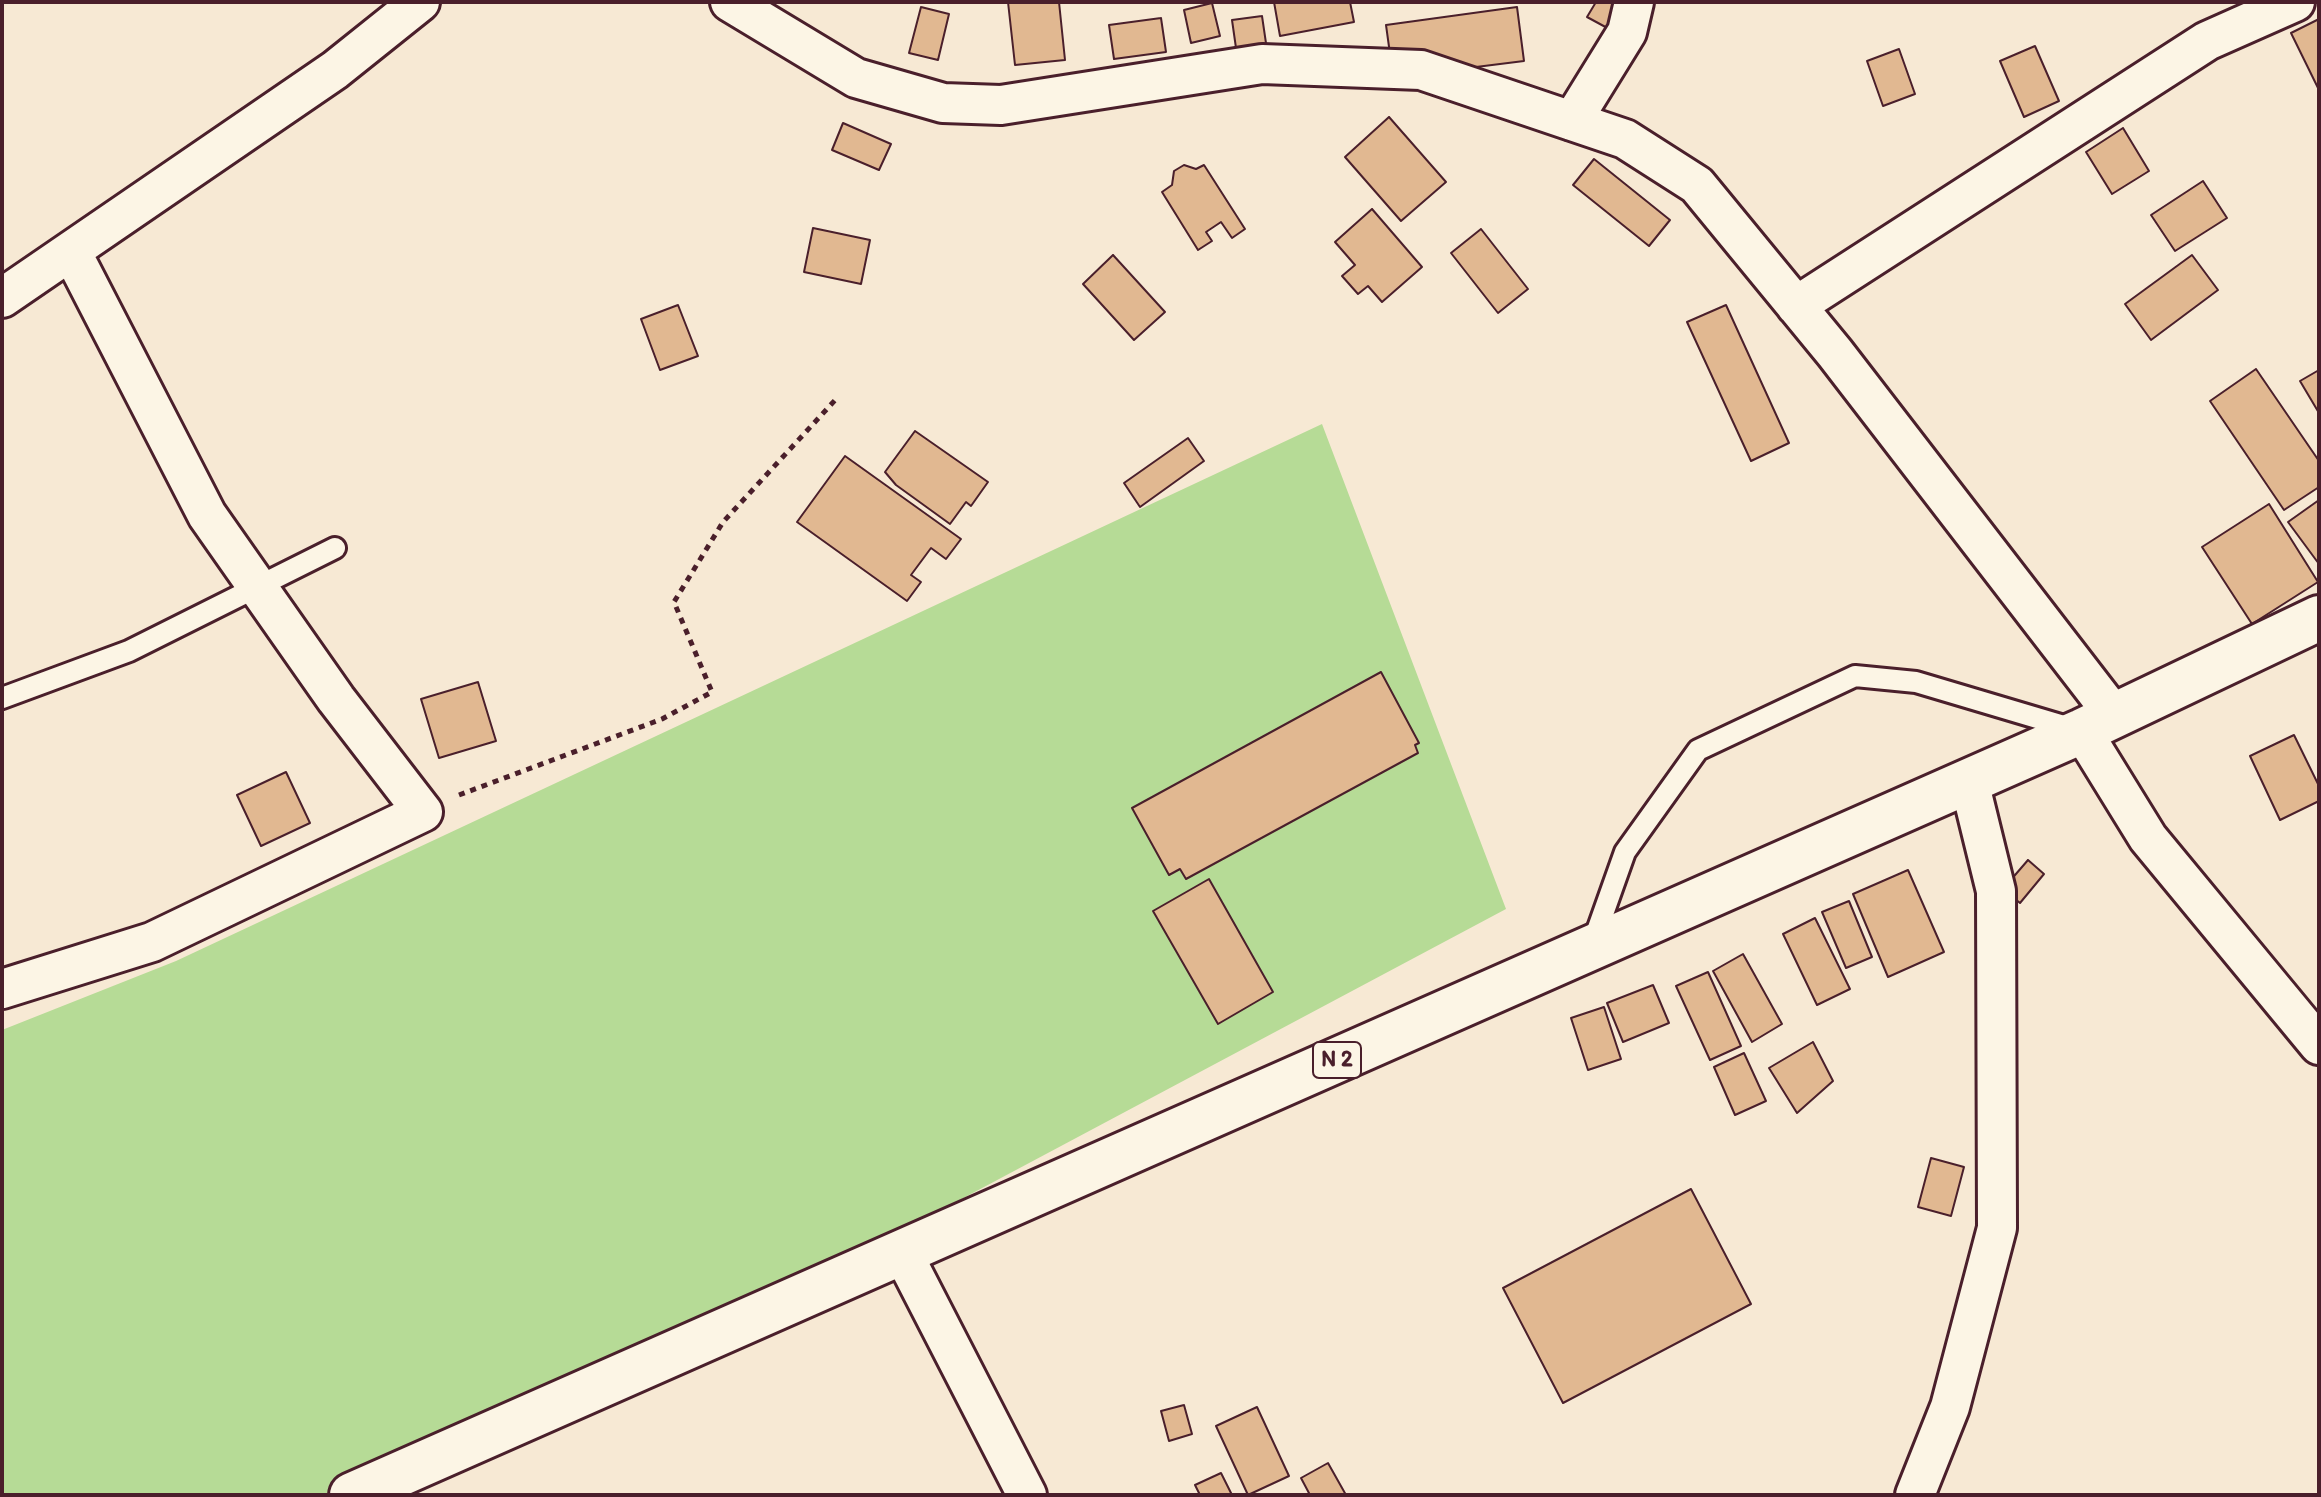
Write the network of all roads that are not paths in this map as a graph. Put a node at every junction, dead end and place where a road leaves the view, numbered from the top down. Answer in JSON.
{"nodes":[{"id":1,"x":420,"y":2,"type":"edge"},
{"id":2,"x":730,"y":2,"type":"edge"},
{"id":3,"x":1634,"y":2,"type":"edge"},
{"id":4,"x":2295,"y":2,"type":"edge"},
{"id":5,"x":1572,"y":121,"type":"junction"},
{"id":6,"x":71,"y":251,"type":"junction"},
{"id":7,"x":2,"y":298,"type":"edge"},
{"id":8,"x":1796,"y":306,"type":"junction"},
{"id":9,"x":335,"y":548,"type":"dead end"},
{"id":10,"x":258,"y":587,"type":"junction"},
{"id":11,"x":2319,"y":618,"type":"edge"},
{"id":12,"x":2,"y":698,"type":"edge"},
{"id":13,"x":2098,"y":723,"type":"junction"},
{"id":14,"x":1969,"y":781,"type":"junction"},
{"id":15,"x":1591,"y":947,"type":"junction"},
{"id":16,"x":2,"y":989,"type":"edge"},
{"id":17,"x":2319,"y":1045,"type":"edge"},
{"id":18,"x":902,"y":1252,"type":"junction"},
{"id":19,"x":352,"y":1495,"type":"edge"},
{"id":20,"x":1027,"y":1495,"type":"edge"},
{"id":21,"x":1915,"y":1495,"type":"edge"}],
"edges":[{"from":1,"to":6,"type":"street"},
{"from":2,"to":5,"type":"street"},
{"from":3,"to":5,"type":"street"},
{"from":4,"to":8,"type":"street"},
{"from":5,"to":8,"type":"street"},
{"from":6,"to":7,"type":"street"},
{"from":6,"to":10,"type":"street"},
{"from":8,"to":13,"type":"street"},
{"from":9,"to":10,"type":"lane"},
{"from":10,"to":12,"type":"lane"},
{"from":10,"to":16,"type":"street"},
{"from":11,"to":13,"type":"main road","number":"N 2"},
{"from":13,"to":14,"type":"main road","number":"N 2"},
{"from":13,"to":15,"type":"lane"},
{"from":13,"to":17,"type":"street"},
{"from":14,"to":15,"type":"main road","number":"N 2"},
{"from":14,"to":21,"type":"street"},
{"from":15,"to":18,"type":"main road","number":"N 2"},
{"from":18,"to":19,"type":"main road","number":"N 2"},
{"from":18,"to":20,"type":"street"}]}
